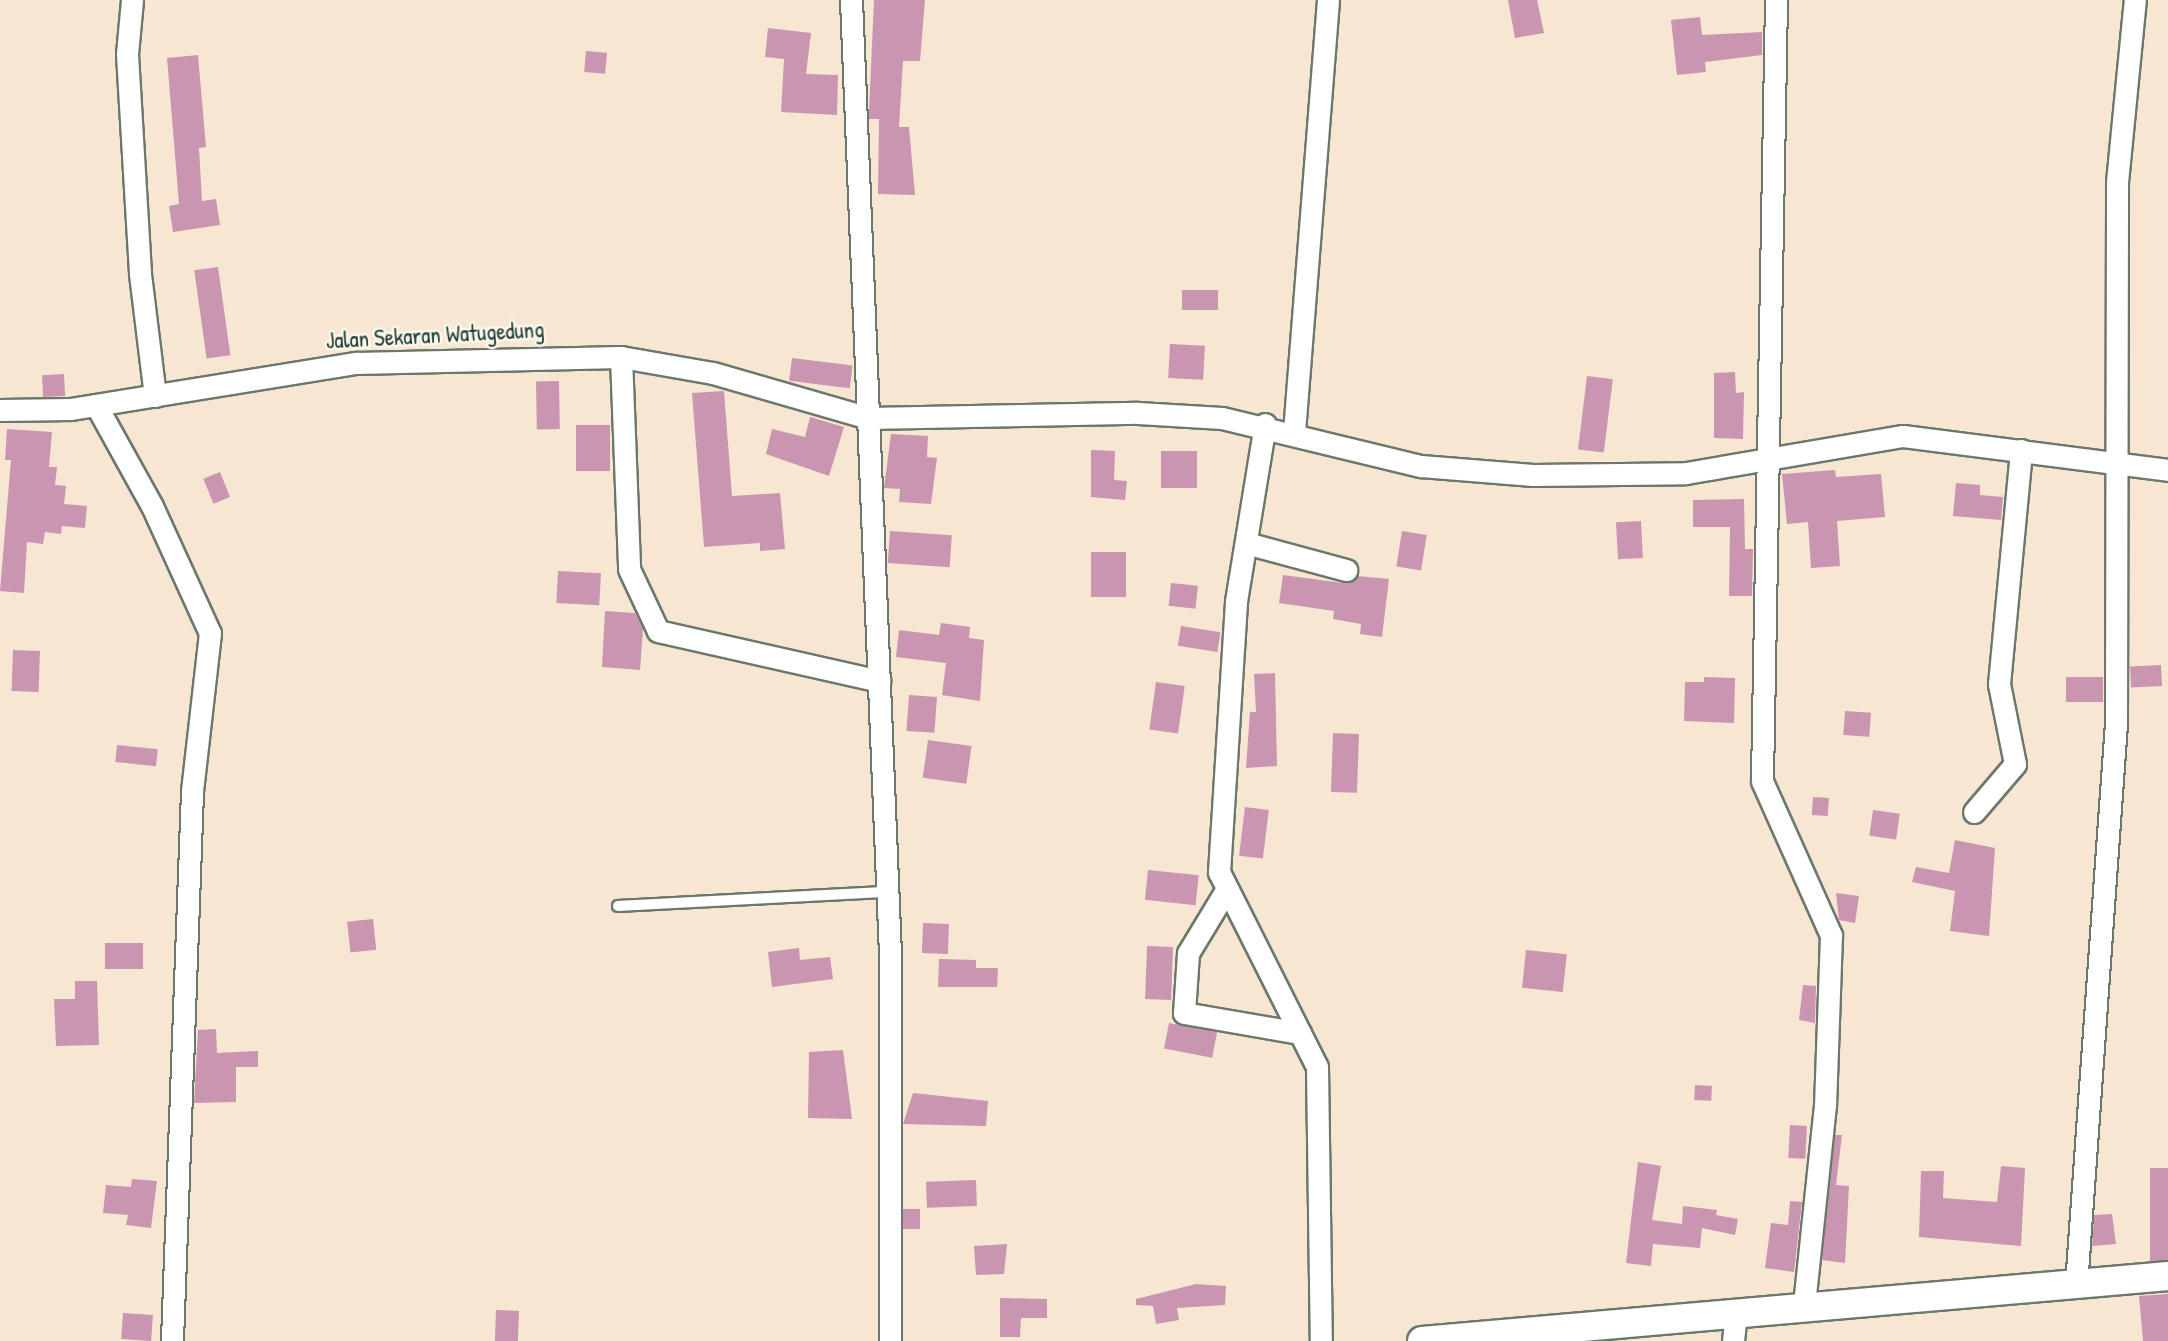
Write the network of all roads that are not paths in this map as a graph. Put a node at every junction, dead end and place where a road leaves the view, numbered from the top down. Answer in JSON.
{"nodes":[{"id":1,"x":132,"y":0,"type":"edge"},
{"id":2,"x":851,"y":0,"type":"edge"},
{"id":3,"x":1328,"y":0,"type":"edge"},
{"id":4,"x":1776,"y":0,"type":"edge"},
{"id":5,"x":2135,"y":0,"type":"edge"},
{"id":6,"x":621,"y":357,"type":"junction"},
{"id":7,"x":155,"y":396,"type":"junction"},
{"id":8,"x":96,"y":405,"type":"junction"},
{"id":9,"x":0,"y":410,"type":"edge"},
{"id":10,"x":869,"y":418,"type":"junction"},
{"id":11,"x":1265,"y":425,"type":"junction"},
{"id":12,"x":1294,"y":432,"type":"junction"},
{"id":13,"x":2021,"y":450,"type":"junction"},
{"id":14,"x":1769,"y":461,"type":"junction"},
{"id":15,"x":2116,"y":461,"type":"junction"},
{"id":16,"x":2168,"y":470,"type":"edge"},
{"id":17,"x":1246,"y":543,"type":"junction"},
{"id":18,"x":1346,"y":570,"type":"dead end"},
{"id":19,"x":879,"y":681,"type":"junction"},
{"id":20,"x":1974,"y":812,"type":"dead end"},
{"id":21,"x":888,"y":892,"type":"junction"},
{"id":22,"x":1225,"y":892,"type":"junction"},
{"id":23,"x":618,"y":906,"type":"dead end"},
{"id":24,"x":1300,"y":1033,"type":"junction"},
{"id":25,"x":2168,"y":1276,"type":"edge"},
{"id":26,"x":2076,"y":1285,"type":"junction"},
{"id":27,"x":1804,"y":1306,"type":"junction"},
{"id":28,"x":1736,"y":1310,"type":"junction"},
{"id":29,"x":172,"y":1341,"type":"edge"},
{"id":30,"x":890,"y":1341,"type":"edge"},
{"id":31,"x":1321,"y":1341,"type":"edge"},
{"id":32,"x":1422,"y":1341,"type":"edge"},
{"id":33,"x":1733,"y":1341,"type":"edge"}],
"edges":[{"from":1,"to":7,"type":"street"},
{"from":2,"to":10,"type":"street"},
{"from":3,"to":12,"type":"street"},
{"from":4,"to":14,"type":"street"},
{"from":5,"to":15,"type":"street"},
{"from":6,"to":7,"type":"street","name":"Jalan Sekaran Watugedung"},
{"from":6,"to":10,"type":"street","name":"Jalan Sekaran Watugedung"},
{"from":6,"to":19,"type":"street"},
{"from":7,"to":8,"type":"street","name":"Jalan Sekaran Watugedung"},
{"from":8,"to":9,"type":"street","name":"Jalan Sekaran Watugedung"},
{"from":8,"to":29,"type":"street"},
{"from":10,"to":11,"type":"street","name":"Jalan Sekaran Watugedung"},
{"from":10,"to":19,"type":"street"},
{"from":11,"to":12,"type":"street","name":"Jalan Sekaran Watugedung"},
{"from":11,"to":17,"type":"street"},
{"from":12,"to":14,"type":"street","name":"Jalan Sekaran Watugedung"},
{"from":13,"to":14,"type":"street","name":"Jalan Sekaran Watugedung"},
{"from":13,"to":15,"type":"street","name":"Jalan Sekaran Watugedung"},
{"from":13,"to":20,"type":"street"},
{"from":14,"to":27,"type":"street"},
{"from":15,"to":16,"type":"street","name":"Jalan Sekaran Watugedung"},
{"from":15,"to":26,"type":"street"},
{"from":17,"to":18,"type":"street"},
{"from":17,"to":22,"type":"street"},
{"from":19,"to":21,"type":"street"},
{"from":21,"to":23,"type":"lane"},
{"from":21,"to":30,"type":"street"},
{"from":22,"to":24,"type":"street"},
{"from":22,"to":24,"type":"street"},
{"from":24,"to":31,"type":"street"},
{"from":25,"to":26,"type":"street"},
{"from":26,"to":27,"type":"street"},
{"from":27,"to":28,"type":"street"},
{"from":28,"to":32,"type":"street"},
{"from":28,"to":33,"type":"street"}]}
